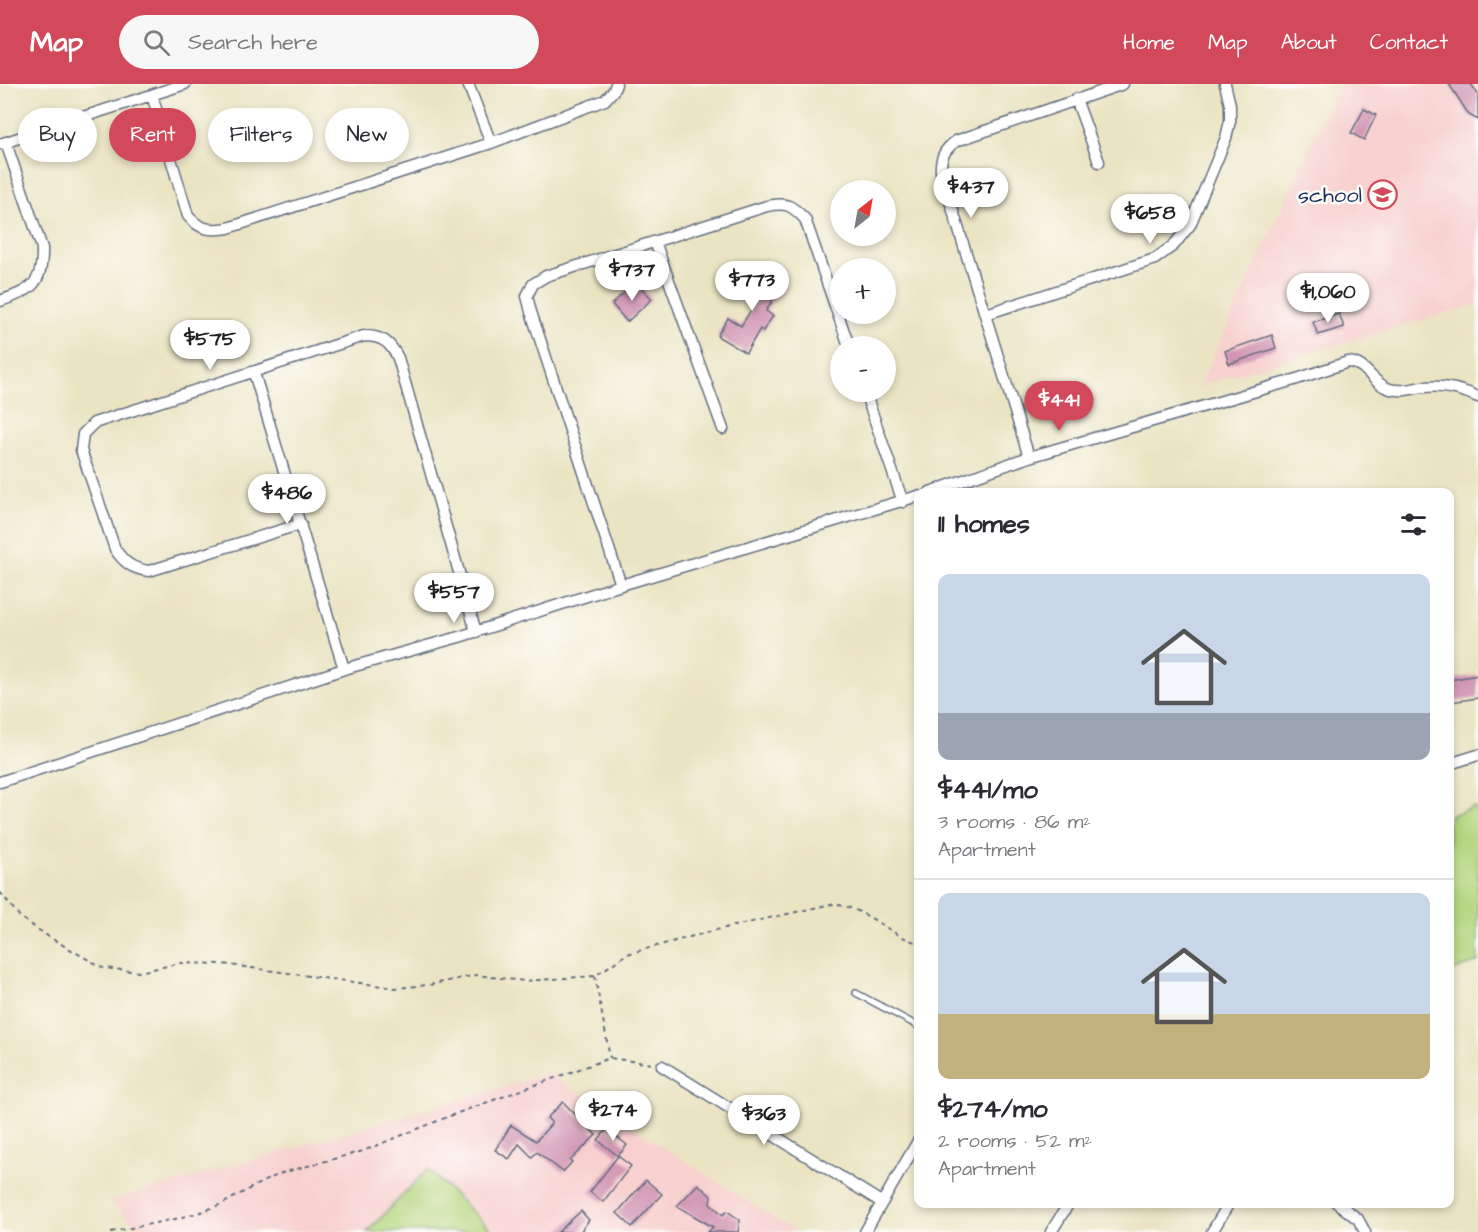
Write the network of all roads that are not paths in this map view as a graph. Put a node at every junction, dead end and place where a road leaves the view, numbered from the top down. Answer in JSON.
{"nodes":[{"id":1,"x":185,"y":84,"type":"edge"},
{"id":2,"x":468,"y":84,"type":"edge"},
{"id":3,"x":616,"y":84,"type":"edge"},
{"id":4,"x":1123,"y":84,"type":"edge"},
{"id":5,"x":1225,"y":84,"type":"edge"},
{"id":6,"x":152,"y":94,"type":"junction"},
{"id":7,"x":1076,"y":99,"type":"junction"},
{"id":8,"x":3,"y":143,"type":"edge"},
{"id":9,"x":491,"y":143,"type":"junction"},
{"id":10,"x":1099,"y":162,"type":"dead end"},
{"id":11,"x":656,"y":242,"type":"junction"},
{"id":12,"x":0,"y":301,"type":"edge"},
{"id":13,"x":986,"y":314,"type":"junction"},
{"id":14,"x":846,"y":336,"type":"edge"},
{"id":15,"x":254,"y":373,"type":"junction"},
{"id":16,"x":1478,"y":397,"type":"edge"},
{"id":17,"x":868,"y":402,"type":"edge"},
{"id":18,"x":723,"y":429,"type":"dead end"},
{"id":19,"x":1029,"y":457,"type":"junction"},
{"id":20,"x":941,"y":488,"type":"edge"},
{"id":21,"x":914,"y":498,"type":"edge"},
{"id":22,"x":903,"y":502,"type":"junction"},
{"id":23,"x":301,"y":524,"type":"junction"},
{"id":24,"x":621,"y":585,"type":"junction"},
{"id":25,"x":476,"y":632,"type":"junction"},
{"id":26,"x":344,"y":669,"type":"junction"},
{"id":27,"x":1478,"y":755,"type":"edge"},
{"id":28,"x":1454,"y":762,"type":"edge"},
{"id":29,"x":0,"y":782,"type":"edge"},
{"id":30,"x":856,"y":993,"type":"dead end"},
{"id":31,"x":914,"y":1024,"type":"edge"},
{"id":32,"x":662,"y":1066,"type":"road end"},
{"id":33,"x":914,"y":1148,"type":"edge"},
{"id":34,"x":881,"y":1202,"type":"junction"},
{"id":35,"x":1066,"y":1208,"type":"edge"},
{"id":36,"x":1226,"y":1208,"type":"edge"},
{"id":37,"x":1344,"y":1208,"type":"edge"},
{"id":38,"x":865,"y":1232,"type":"edge"},
{"id":39,"x":1051,"y":1232,"type":"edge"},
{"id":40,"x":1212,"y":1232,"type":"edge"},
{"id":41,"x":1365,"y":1232,"type":"edge"}],
"edges":[{"from":1,"to":6,"type":"street"},
{"from":2,"to":9,"type":"street"},
{"from":3,"to":9,"type":"street"},
{"from":4,"to":7,"type":"street"},
{"from":5,"to":13,"type":"street"},
{"from":6,"to":8,"type":"street"},
{"from":6,"to":9,"type":"street"},
{"from":7,"to":10,"type":"street"},
{"from":7,"to":13,"type":"street"},
{"from":8,"to":12,"type":"street"},
{"from":11,"to":14,"type":"street"},
{"from":11,"to":18,"type":"street"},
{"from":11,"to":24,"type":"street"},
{"from":13,"to":19,"type":"street"},
{"from":15,"to":23,"type":"street"},
{"from":15,"to":23,"type":"street"},
{"from":15,"to":25,"type":"street"},
{"from":16,"to":19,"type":"street"},
{"from":17,"to":22,"type":"street"},
{"from":19,"to":20,"type":"street"},
{"from":21,"to":22,"type":"street"},
{"from":22,"to":24,"type":"street"},
{"from":23,"to":26,"type":"street"},
{"from":24,"to":25,"type":"street"},
{"from":25,"to":26,"type":"street"},
{"from":26,"to":29,"type":"street"},
{"from":27,"to":28,"type":"street"},
{"from":30,"to":31,"type":"lane"},
{"from":32,"to":34,"type":"street"},
{"from":33,"to":34,"type":"street"},
{"from":34,"to":38,"type":"street"},
{"from":35,"to":39,"type":"street"},
{"from":36,"to":40,"type":"street"},
{"from":37,"to":41,"type":"street"}]}
